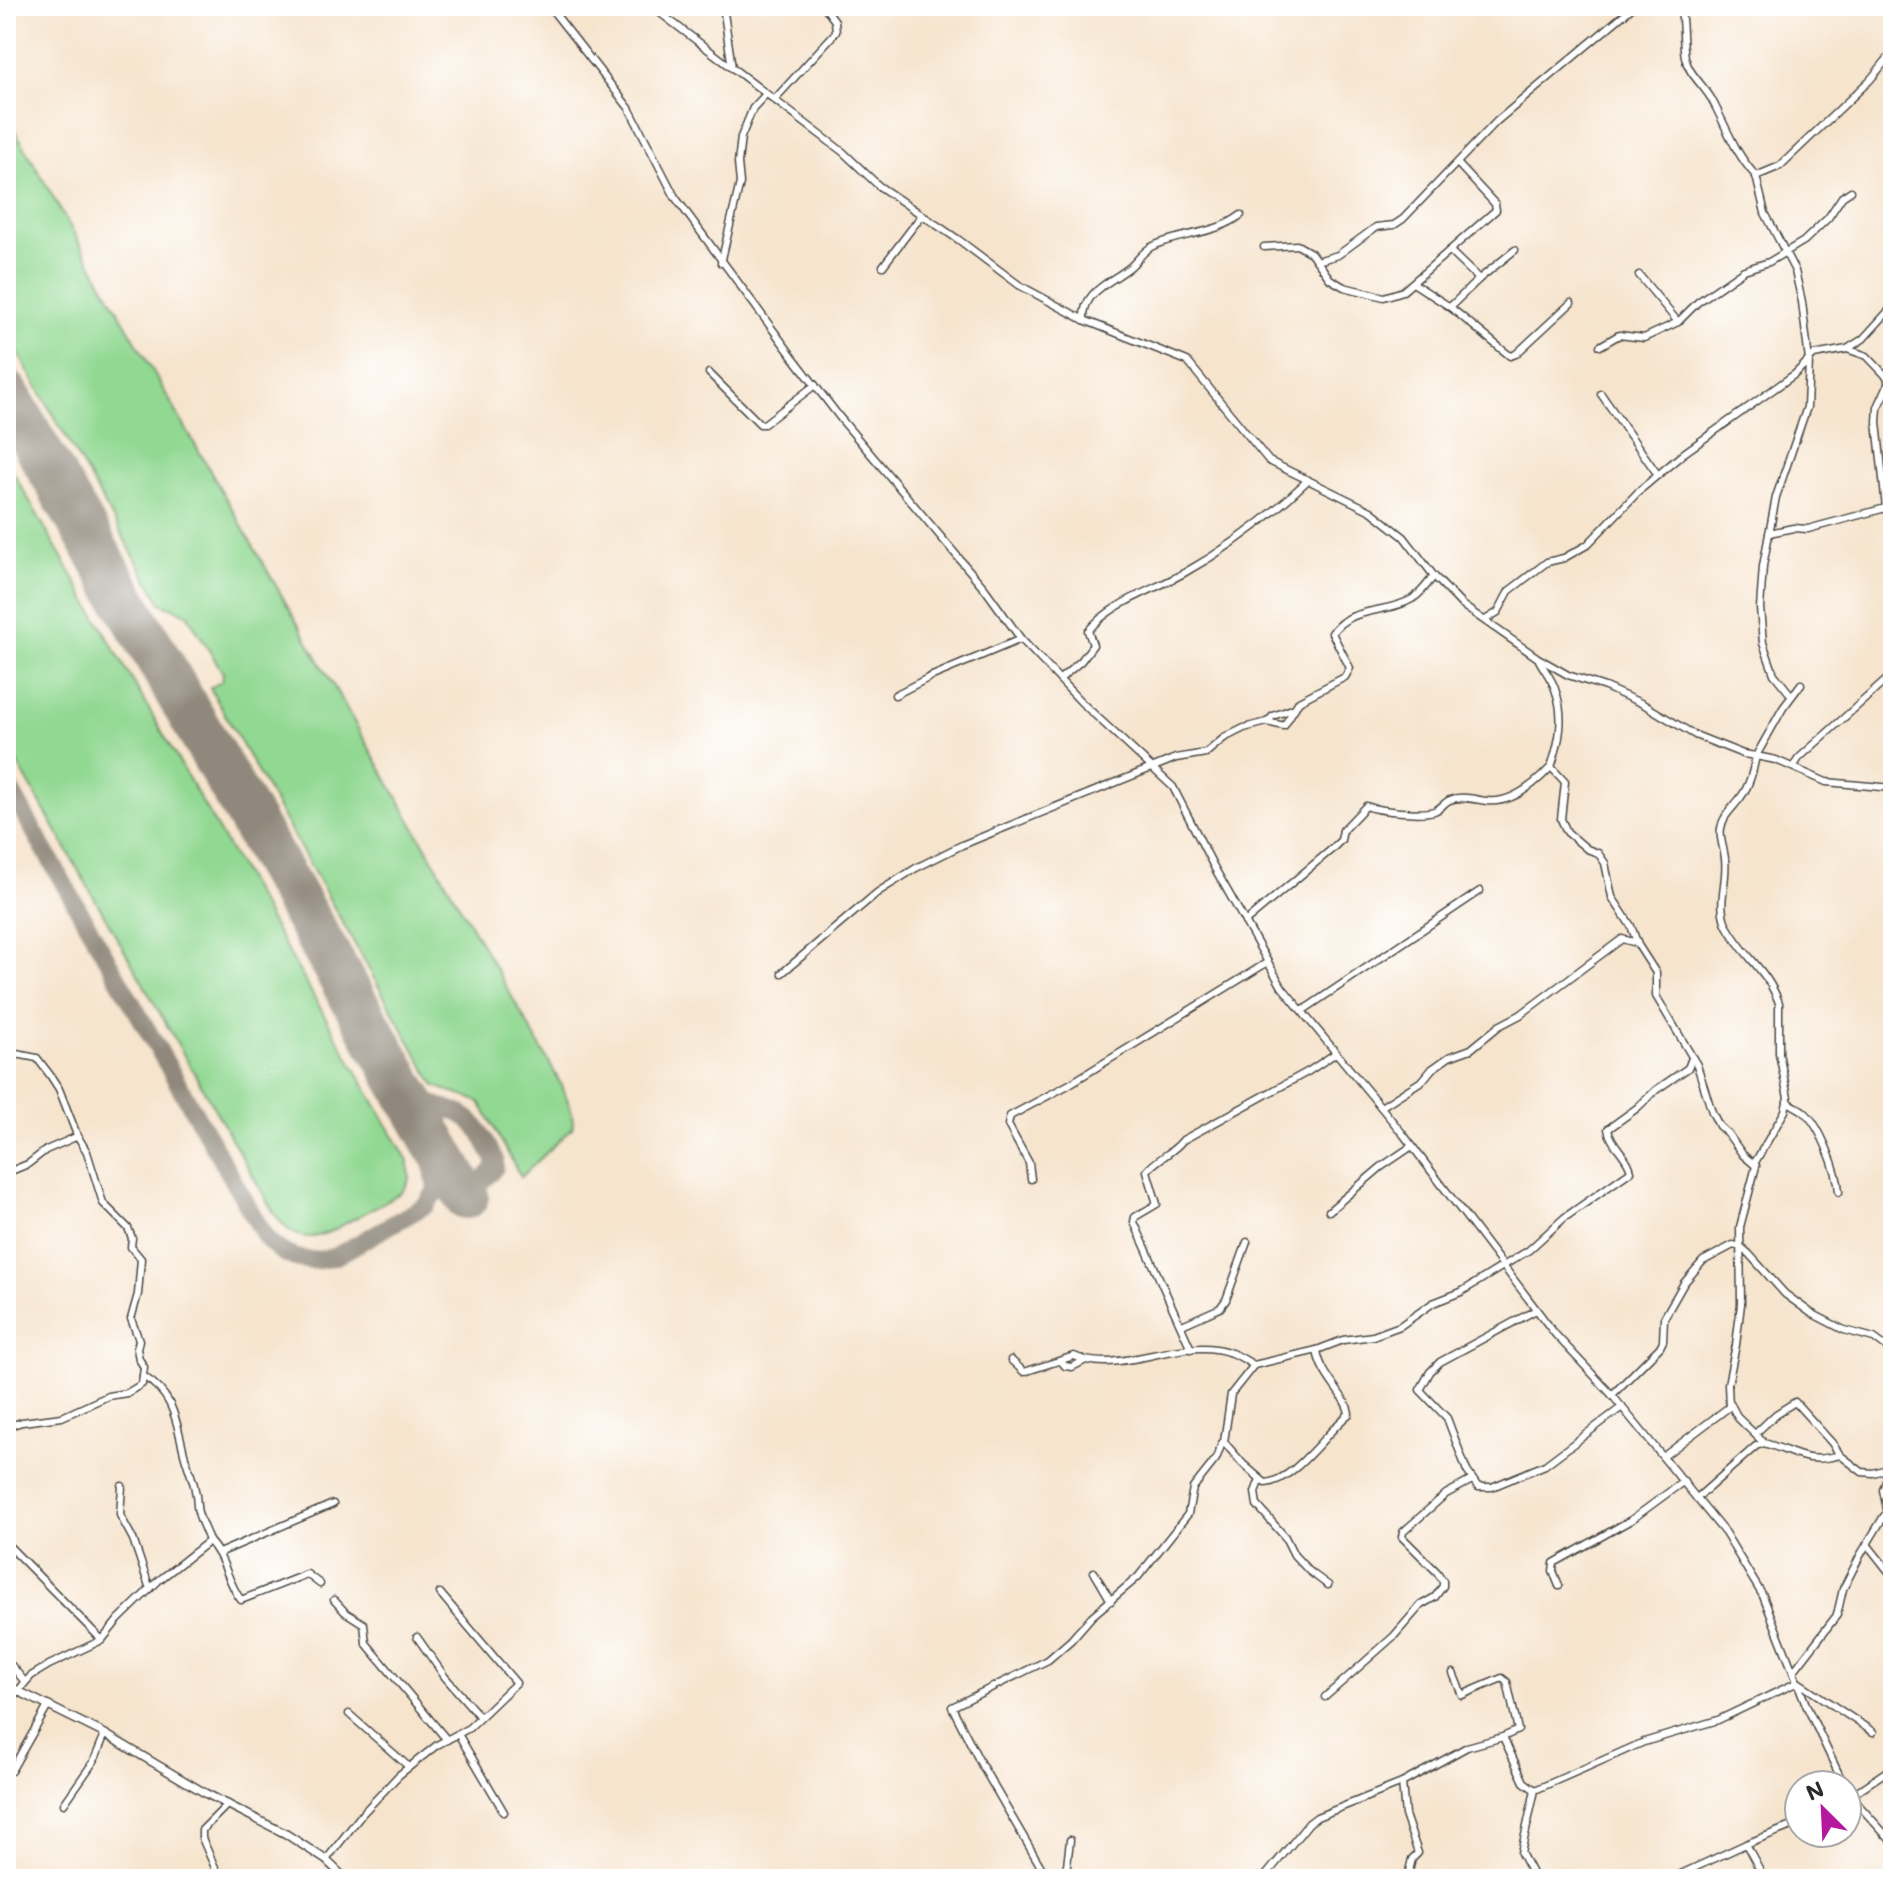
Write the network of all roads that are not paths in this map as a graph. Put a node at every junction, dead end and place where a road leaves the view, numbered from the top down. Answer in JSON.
{"nodes":[{"id":1,"x":549,"y":6,"type":"edge"},
{"id":2,"x":651,"y":6,"type":"edge"},
{"id":3,"x":723,"y":6,"type":"edge"},
{"id":4,"x":824,"y":6,"type":"edge"},
{"id":5,"x":1634,"y":6,"type":"edge"},
{"id":6,"x":1680,"y":6,"type":"edge"},
{"id":7,"x":1893,"y":52,"type":"edge"},
{"id":8,"x":732,"y":68,"type":"junction"},
{"id":9,"x":766,"y":94,"type":"junction"},
{"id":10,"x":774,"y":100,"type":"junction"},
{"id":11,"x":1458,"y":164,"type":"junction"},
{"id":12,"x":1756,"y":176,"type":"junction"},
{"id":13,"x":1851,"y":191,"type":"dead end"},
{"id":14,"x":922,"y":215,"type":"junction"},
{"id":15,"x":1241,"y":215,"type":"dead end"},
{"id":16,"x":1264,"y":247,"type":"dead end"},
{"id":17,"x":1515,"y":250,"type":"dead end"},
{"id":18,"x":1450,"y":251,"type":"junction"},
{"id":19,"x":1785,"y":254,"type":"junction"},
{"id":20,"x":1317,"y":261,"type":"junction"},
{"id":21,"x":721,"y":263,"type":"junction"},
{"id":22,"x":883,"y":266,"type":"dead end"},
{"id":23,"x":1639,"y":275,"type":"dead end"},
{"id":24,"x":1479,"y":279,"type":"junction"},
{"id":25,"x":1413,"y":283,"type":"junction"},
{"id":26,"x":1571,"y":303,"type":"dead end"},
{"id":27,"x":1893,"y":306,"type":"edge"},
{"id":28,"x":1450,"y":307,"type":"junction"},
{"id":29,"x":1084,"y":320,"type":"junction"},
{"id":30,"x":1678,"y":322,"type":"junction"},
{"id":31,"x":1600,"y":346,"type":"dead end"},
{"id":32,"x":1847,"y":349,"type":"junction"},
{"id":33,"x":1809,"y":361,"type":"junction"},
{"id":34,"x":709,"y":373,"type":"dead end"},
{"id":35,"x":815,"y":385,"type":"junction"},
{"id":36,"x":1891,"y":385,"type":"edge"},
{"id":37,"x":1601,"y":394,"type":"dead end"},
{"id":38,"x":1658,"y":475,"type":"junction"},
{"id":39,"x":1308,"y":480,"type":"junction"},
{"id":40,"x":1890,"y":507,"type":"edge"},
{"id":41,"x":1769,"y":533,"type":"junction"},
{"id":42,"x":1434,"y":576,"type":"junction"},
{"id":43,"x":1485,"y":620,"type":"junction"},
{"id":44,"x":1021,"y":639,"type":"junction"},
{"id":45,"x":1538,"y":658,"type":"junction"},
{"id":46,"x":1893,"y":674,"type":"edge"},
{"id":47,"x":1060,"y":679,"type":"junction"},
{"id":48,"x":1801,"y":684,"type":"dead end"},
{"id":49,"x":895,"y":695,"type":"dead end"},
{"id":50,"x":1791,"y":695,"type":"junction"},
{"id":51,"x":1295,"y":708,"type":"junction"},
{"id":52,"x":1267,"y":722,"type":"junction"},
{"id":53,"x":1756,"y":756,"type":"junction"},
{"id":54,"x":1152,"y":767,"type":"junction"},
{"id":55,"x":1551,"y":767,"type":"junction"},
{"id":56,"x":1793,"y":767,"type":"junction"},
{"id":57,"x":1893,"y":788,"type":"edge"},
{"id":58,"x":1480,"y":891,"type":"dead end"},
{"id":59,"x":1245,"y":922,"type":"junction"},
{"id":60,"x":1637,"y":943,"type":"junction"},
{"id":61,"x":1268,"y":962,"type":"junction"},
{"id":62,"x":782,"y":973,"type":"dead end"},
{"id":63,"x":1302,"y":1011,"type":"junction"},
{"id":64,"x":6,"y":1052,"type":"edge"},
{"id":65,"x":1336,"y":1053,"type":"junction"},
{"id":66,"x":1692,"y":1058,"type":"junction"},
{"id":67,"x":1787,"y":1101,"type":"junction"},
{"id":68,"x":1381,"y":1107,"type":"junction"},
{"id":69,"x":78,"y":1136,"type":"junction"},
{"id":70,"x":1412,"y":1146,"type":"junction"},
{"id":71,"x":1754,"y":1164,"type":"junction"},
{"id":72,"x":6,"y":1173,"type":"edge"},
{"id":73,"x":1031,"y":1179,"type":"dead end"},
{"id":74,"x":1839,"y":1192,"type":"dead end"},
{"id":75,"x":1329,"y":1211,"type":"dead end"},
{"id":76,"x":1247,"y":1242,"type":"dead end"},
{"id":77,"x":1741,"y":1247,"type":"junction"},
{"id":78,"x":1502,"y":1265,"type":"junction"},
{"id":79,"x":1536,"y":1310,"type":"junction"},
{"id":80,"x":1182,"y":1325,"type":"junction"},
{"id":81,"x":1191,"y":1349,"type":"junction"},
{"id":82,"x":1317,"y":1350,"type":"junction"},
{"id":83,"x":1893,"y":1356,"type":"edge"},
{"id":84,"x":1011,"y":1360,"type":"dead end"},
{"id":85,"x":1254,"y":1365,"type":"junction"},
{"id":86,"x":143,"y":1376,"type":"junction"},
{"id":87,"x":1612,"y":1395,"type":"junction"},
{"id":88,"x":1729,"y":1401,"type":"junction"},
{"id":89,"x":1622,"y":1407,"type":"junction"},
{"id":90,"x":6,"y":1427,"type":"edge"},
{"id":91,"x":1755,"y":1434,"type":"junction"},
{"id":92,"x":1224,"y":1442,"type":"junction"},
{"id":93,"x":1764,"y":1443,"type":"junction"},
{"id":94,"x":1840,"y":1455,"type":"junction"},
{"id":95,"x":1664,"y":1456,"type":"junction"},
{"id":96,"x":1892,"y":1466,"type":"edge"},
{"id":97,"x":1260,"y":1479,"type":"junction"},
{"id":98,"x":1472,"y":1480,"type":"junction"},
{"id":99,"x":1684,"y":1481,"type":"junction"},
{"id":100,"x":122,"y":1486,"type":"dead end"},
{"id":101,"x":1697,"y":1498,"type":"junction"},
{"id":102,"x":333,"y":1504,"type":"dead end"},
{"id":103,"x":1891,"y":1513,"type":"edge"},
{"id":104,"x":209,"y":1541,"type":"junction"},
{"id":105,"x":6,"y":1543,"type":"edge"},
{"id":106,"x":1867,"y":1544,"type":"junction"},
{"id":107,"x":219,"y":1553,"type":"junction"},
{"id":108,"x":1094,"y":1572,"type":"dead end"},
{"id":109,"x":1893,"y":1577,"type":"edge"},
{"id":110,"x":320,"y":1584,"type":"dead end"},
{"id":111,"x":1328,"y":1585,"type":"dead end"},
{"id":112,"x":1559,"y":1586,"type":"dead end"},
{"id":113,"x":150,"y":1589,"type":"junction"},
{"id":114,"x":440,"y":1593,"type":"dead end"},
{"id":115,"x":334,"y":1600,"type":"dead end"},
{"id":116,"x":1111,"y":1601,"type":"junction"},
{"id":117,"x":417,"y":1637,"type":"dead end"},
{"id":118,"x":102,"y":1640,"type":"junction"},
{"id":119,"x":6,"y":1659,"type":"edge"},
{"id":120,"x":1793,"y":1672,"type":"junction"},
{"id":121,"x":1453,"y":1673,"type":"dead end"},
{"id":122,"x":25,"y":1682,"type":"junction"},
{"id":123,"x":1798,"y":1682,"type":"junction"},
{"id":124,"x":6,"y":1685,"type":"edge"},
{"id":125,"x":18,"y":1691,"type":"junction"},
{"id":126,"x":1325,"y":1697,"type":"dead end"},
{"id":127,"x":48,"y":1706,"type":"junction"},
{"id":128,"x":349,"y":1714,"type":"dead end"},
{"id":129,"x":480,"y":1717,"type":"junction"},
{"id":130,"x":1873,"y":1732,"type":"dead end"},
{"id":131,"x":105,"y":1734,"type":"junction"},
{"id":132,"x":458,"y":1734,"type":"junction"},
{"id":133,"x":1503,"y":1737,"type":"junction"},
{"id":134,"x":447,"y":1740,"type":"junction"},
{"id":135,"x":409,"y":1767,"type":"junction"},
{"id":136,"x":1893,"y":1767,"type":"edge"},
{"id":137,"x":1836,"y":1769,"type":"edge"},
{"id":138,"x":11,"y":1771,"type":"dead end"},
{"id":139,"x":1402,"y":1783,"type":"junction"},
{"id":140,"x":1863,"y":1786,"type":"edge"},
{"id":141,"x":1535,"y":1790,"type":"junction"},
{"id":142,"x":64,"y":1804,"type":"dead end"},
{"id":143,"x":228,"y":1804,"type":"junction"},
{"id":144,"x":504,"y":1812,"type":"dead end"},
{"id":145,"x":1863,"y":1812,"type":"edge"},
{"id":146,"x":1783,"y":1829,"type":"edge"},
{"id":147,"x":1070,"y":1840,"type":"dead end"},
{"id":148,"x":1893,"y":1843,"type":"edge"},
{"id":149,"x":1746,"y":1844,"type":"junction"},
{"id":150,"x":326,"y":1860,"type":"junction"},
{"id":151,"x":341,"y":1877,"type":"edge"},
{"id":152,"x":220,"y":1879,"type":"edge"},
{"id":153,"x":1048,"y":1879,"type":"edge"},
{"id":154,"x":1057,"y":1879,"type":"edge"},
{"id":155,"x":1263,"y":1879,"type":"edge"},
{"id":156,"x":1407,"y":1879,"type":"edge"},
{"id":157,"x":1535,"y":1879,"type":"edge"},
{"id":158,"x":1670,"y":1879,"type":"edge"},
{"id":159,"x":1759,"y":1879,"type":"edge"}],
"edges":[{"from":1,"to":21,"type":"street"},
{"from":2,"to":8,"type":"street"},
{"from":3,"to":8,"type":"street"},
{"from":4,"to":10,"type":"street"},
{"from":5,"to":11,"type":"street"},
{"from":6,"to":12,"type":"street"},
{"from":7,"to":12,"type":"street"},
{"from":8,"to":9,"type":"street"},
{"from":9,"to":10,"type":"street"},
{"from":9,"to":21,"type":"street"},
{"from":10,"to":14,"type":"street"},
{"from":11,"to":18,"type":"street"},
{"from":11,"to":20,"type":"street"},
{"from":12,"to":19,"type":"street"},
{"from":13,"to":19,"type":"street"},
{"from":14,"to":22,"type":"street"},
{"from":14,"to":29,"type":"street"},
{"from":15,"to":29,"type":"street"},
{"from":16,"to":20,"type":"street"},
{"from":17,"to":24,"type":"street"},
{"from":18,"to":24,"type":"street"},
{"from":18,"to":25,"type":"street"},
{"from":19,"to":30,"type":"street"},
{"from":19,"to":33,"type":"street"},
{"from":20,"to":25,"type":"street"},
{"from":21,"to":35,"type":"street"},
{"from":23,"to":30,"type":"street"},
{"from":24,"to":28,"type":"street"},
{"from":25,"to":28,"type":"street"},
{"from":26,"to":28,"type":"street"},
{"from":27,"to":32,"type":"street"},
{"from":29,"to":39,"type":"street"},
{"from":30,"to":31,"type":"street"},
{"from":32,"to":33,"type":"street"},
{"from":32,"to":36,"type":"street"},
{"from":33,"to":38,"type":"street"},
{"from":33,"to":41,"type":"street"},
{"from":34,"to":35,"type":"street"},
{"from":35,"to":44,"type":"street"},
{"from":36,"to":40,"type":"street"},
{"from":37,"to":38,"type":"street"},
{"from":38,"to":43,"type":"street"},
{"from":39,"to":42,"type":"street"},
{"from":39,"to":47,"type":"street"},
{"from":40,"to":41,"type":"street"},
{"from":41,"to":50,"type":"street"},
{"from":42,"to":43,"type":"street"},
{"from":42,"to":51,"type":"street"},
{"from":43,"to":45,"type":"street"},
{"from":44,"to":47,"type":"street"},
{"from":44,"to":49,"type":"street"},
{"from":45,"to":53,"type":"street"},
{"from":45,"to":55,"type":"street"},
{"from":46,"to":56,"type":"street"},
{"from":47,"to":54,"type":"street"},
{"from":48,"to":50,"type":"street"},
{"from":50,"to":53,"type":"street"},
{"from":51,"to":52,"type":"street"},
{"from":51,"to":52,"type":"street"},
{"from":52,"to":54,"type":"street"},
{"from":53,"to":56,"type":"street"},
{"from":53,"to":67,"type":"street"},
{"from":54,"to":59,"type":"street"},
{"from":54,"to":62,"type":"street"},
{"from":55,"to":59,"type":"street"},
{"from":55,"to":60,"type":"street"},
{"from":56,"to":57,"type":"street"},
{"from":58,"to":63,"type":"street"},
{"from":59,"to":61,"type":"street"},
{"from":60,"to":66,"type":"street"},
{"from":60,"to":68,"type":"street"},
{"from":61,"to":63,"type":"street"},
{"from":61,"to":73,"type":"street"},
{"from":63,"to":65,"type":"street"},
{"from":64,"to":69,"type":"street"},
{"from":65,"to":68,"type":"street"},
{"from":65,"to":80,"type":"street"},
{"from":66,"to":71,"type":"street"},
{"from":66,"to":78,"type":"street"},
{"from":67,"to":71,"type":"street"},
{"from":67,"to":74,"type":"street"},
{"from":68,"to":70,"type":"street"},
{"from":69,"to":72,"type":"street"},
{"from":69,"to":86,"type":"street"},
{"from":70,"to":75,"type":"street"},
{"from":70,"to":78,"type":"street"},
{"from":71,"to":77,"type":"street"},
{"from":76,"to":80,"type":"street"},
{"from":77,"to":83,"type":"street"},
{"from":77,"to":87,"type":"street"},
{"from":77,"to":88,"type":"street"},
{"from":78,"to":79,"type":"street"},
{"from":78,"to":82,"type":"street"},
{"from":79,"to":87,"type":"street"},
{"from":79,"to":98,"type":"street"},
{"from":80,"to":81,"type":"street"},
{"from":81,"to":84,"type":"street"},
{"from":81,"to":85,"type":"street"},
{"from":82,"to":85,"type":"street"},
{"from":82,"to":97,"type":"street"},
{"from":85,"to":92,"type":"street"},
{"from":86,"to":90,"type":"street"},
{"from":86,"to":104,"type":"street"},
{"from":87,"to":89,"type":"street"},
{"from":88,"to":91,"type":"street"},
{"from":88,"to":95,"type":"street"},
{"from":89,"to":95,"type":"street"},
{"from":89,"to":98,"type":"street"},
{"from":91,"to":93,"type":"street"},
{"from":91,"to":94,"type":"street"},
{"from":92,"to":97,"type":"street"},
{"from":92,"to":116,"type":"street"},
{"from":93,"to":94,"type":"street"},
{"from":93,"to":101,"type":"street"},
{"from":94,"to":96,"type":"street"},
{"from":95,"to":99,"type":"street"},
{"from":96,"to":103,"type":"street"},
{"from":97,"to":111,"type":"street"},
{"from":98,"to":126,"type":"street"},
{"from":99,"to":101,"type":"street"},
{"from":99,"to":112,"type":"street"},
{"from":100,"to":113,"type":"street"},
{"from":101,"to":120,"type":"street"},
{"from":102,"to":107,"type":"street"},
{"from":103,"to":106,"type":"street"},
{"from":104,"to":107,"type":"street"},
{"from":104,"to":113,"type":"street"},
{"from":105,"to":118,"type":"street"},
{"from":106,"to":109,"type":"street"},
{"from":106,"to":120,"type":"street"},
{"from":107,"to":110,"type":"street"},
{"from":108,"to":116,"type":"street"},
{"from":113,"to":118,"type":"street"},
{"from":114,"to":129,"type":"street"},
{"from":115,"to":134,"type":"street"},
{"from":116,"to":153,"type":"street"},
{"from":117,"to":129,"type":"street"},
{"from":118,"to":122,"type":"street"},
{"from":119,"to":122,"type":"street"},
{"from":120,"to":123,"type":"street"},
{"from":121,"to":133,"type":"street"},
{"from":122,"to":125,"type":"street"},
{"from":123,"to":130,"type":"street"},
{"from":123,"to":137,"type":"street"},
{"from":123,"to":141,"type":"street"},
{"from":124,"to":125,"type":"street"},
{"from":125,"to":127,"type":"street"},
{"from":127,"to":131,"type":"street"},
{"from":127,"to":138,"type":"street"},
{"from":128,"to":135,"type":"street"},
{"from":129,"to":132,"type":"street"},
{"from":131,"to":142,"type":"street"},
{"from":131,"to":143,"type":"street"},
{"from":132,"to":134,"type":"street"},
{"from":132,"to":144,"type":"street"},
{"from":133,"to":139,"type":"street"},
{"from":133,"to":141,"type":"street"},
{"from":134,"to":135,"type":"street"},
{"from":135,"to":150,"type":"street"},
{"from":136,"to":140,"type":"street"},
{"from":139,"to":155,"type":"street"},
{"from":139,"to":156,"type":"street"},
{"from":141,"to":157,"type":"street"},
{"from":143,"to":150,"type":"street"},
{"from":143,"to":152,"type":"street"},
{"from":145,"to":148,"type":"street"},
{"from":146,"to":149,"type":"street"},
{"from":147,"to":154,"type":"street"},
{"from":149,"to":158,"type":"street"},
{"from":149,"to":159,"type":"street"},
{"from":150,"to":151,"type":"street"}]}
